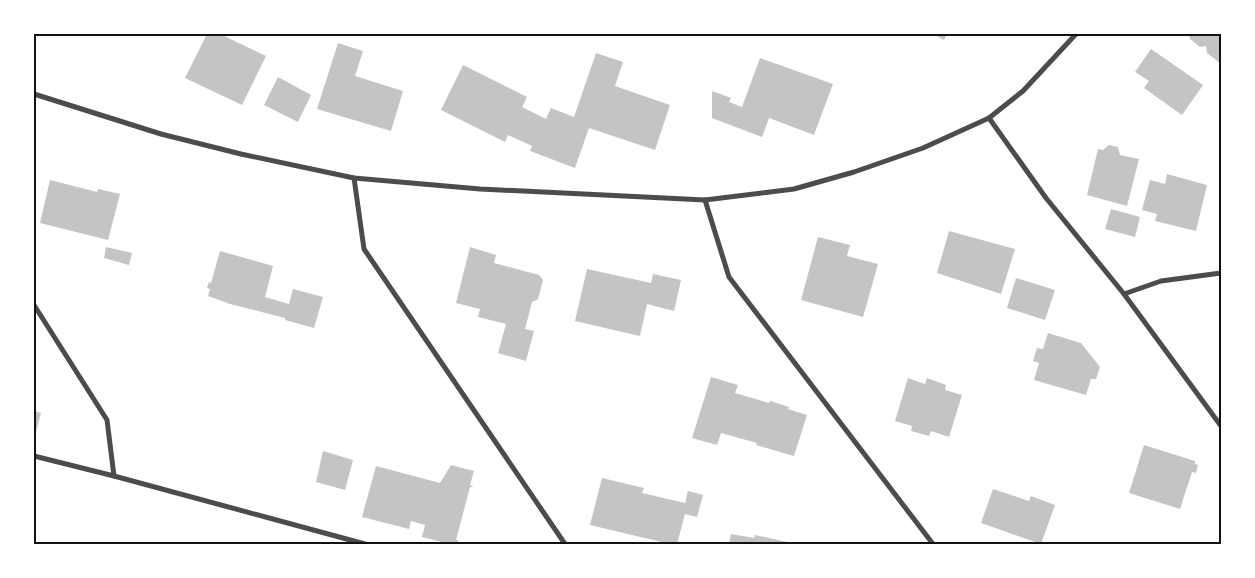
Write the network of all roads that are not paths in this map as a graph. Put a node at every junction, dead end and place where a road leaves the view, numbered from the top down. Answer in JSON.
{"nodes":[{"id":1,"x":1076,"y":34,"type":"edge"},
{"id":2,"x":34,"y":94,"type":"edge"},
{"id":3,"x":989,"y":118,"type":"junction"},
{"id":4,"x":354,"y":178,"type":"junction"},
{"id":5,"x":704,"y":200,"type":"junction"},
{"id":6,"x":1221,"y":273,"type":"edge"},
{"id":7,"x":1124,"y":294,"type":"junction"},
{"id":8,"x":34,"y":305,"type":"edge"},
{"id":9,"x":1221,"y":426,"type":"edge"},
{"id":10,"x":34,"y":456,"type":"edge"},
{"id":11,"x":114,"y":476,"type":"junction"},
{"id":12,"x":365,"y":544,"type":"edge"},
{"id":13,"x":565,"y":544,"type":"edge"},
{"id":14,"x":933,"y":544,"type":"edge"}],
"edges":[{"from":1,"to":3,"type":"street"},
{"from":2,"to":4,"type":"street"},
{"from":3,"to":5,"type":"street"},
{"from":3,"to":7,"type":"street"},
{"from":4,"to":5,"type":"street"},
{"from":4,"to":13,"type":"street"},
{"from":5,"to":14,"type":"street"},
{"from":6,"to":7,"type":"street"},
{"from":7,"to":9,"type":"street"},
{"from":8,"to":11,"type":"street"},
{"from":10,"to":11,"type":"street"},
{"from":11,"to":12,"type":"street"}]}
